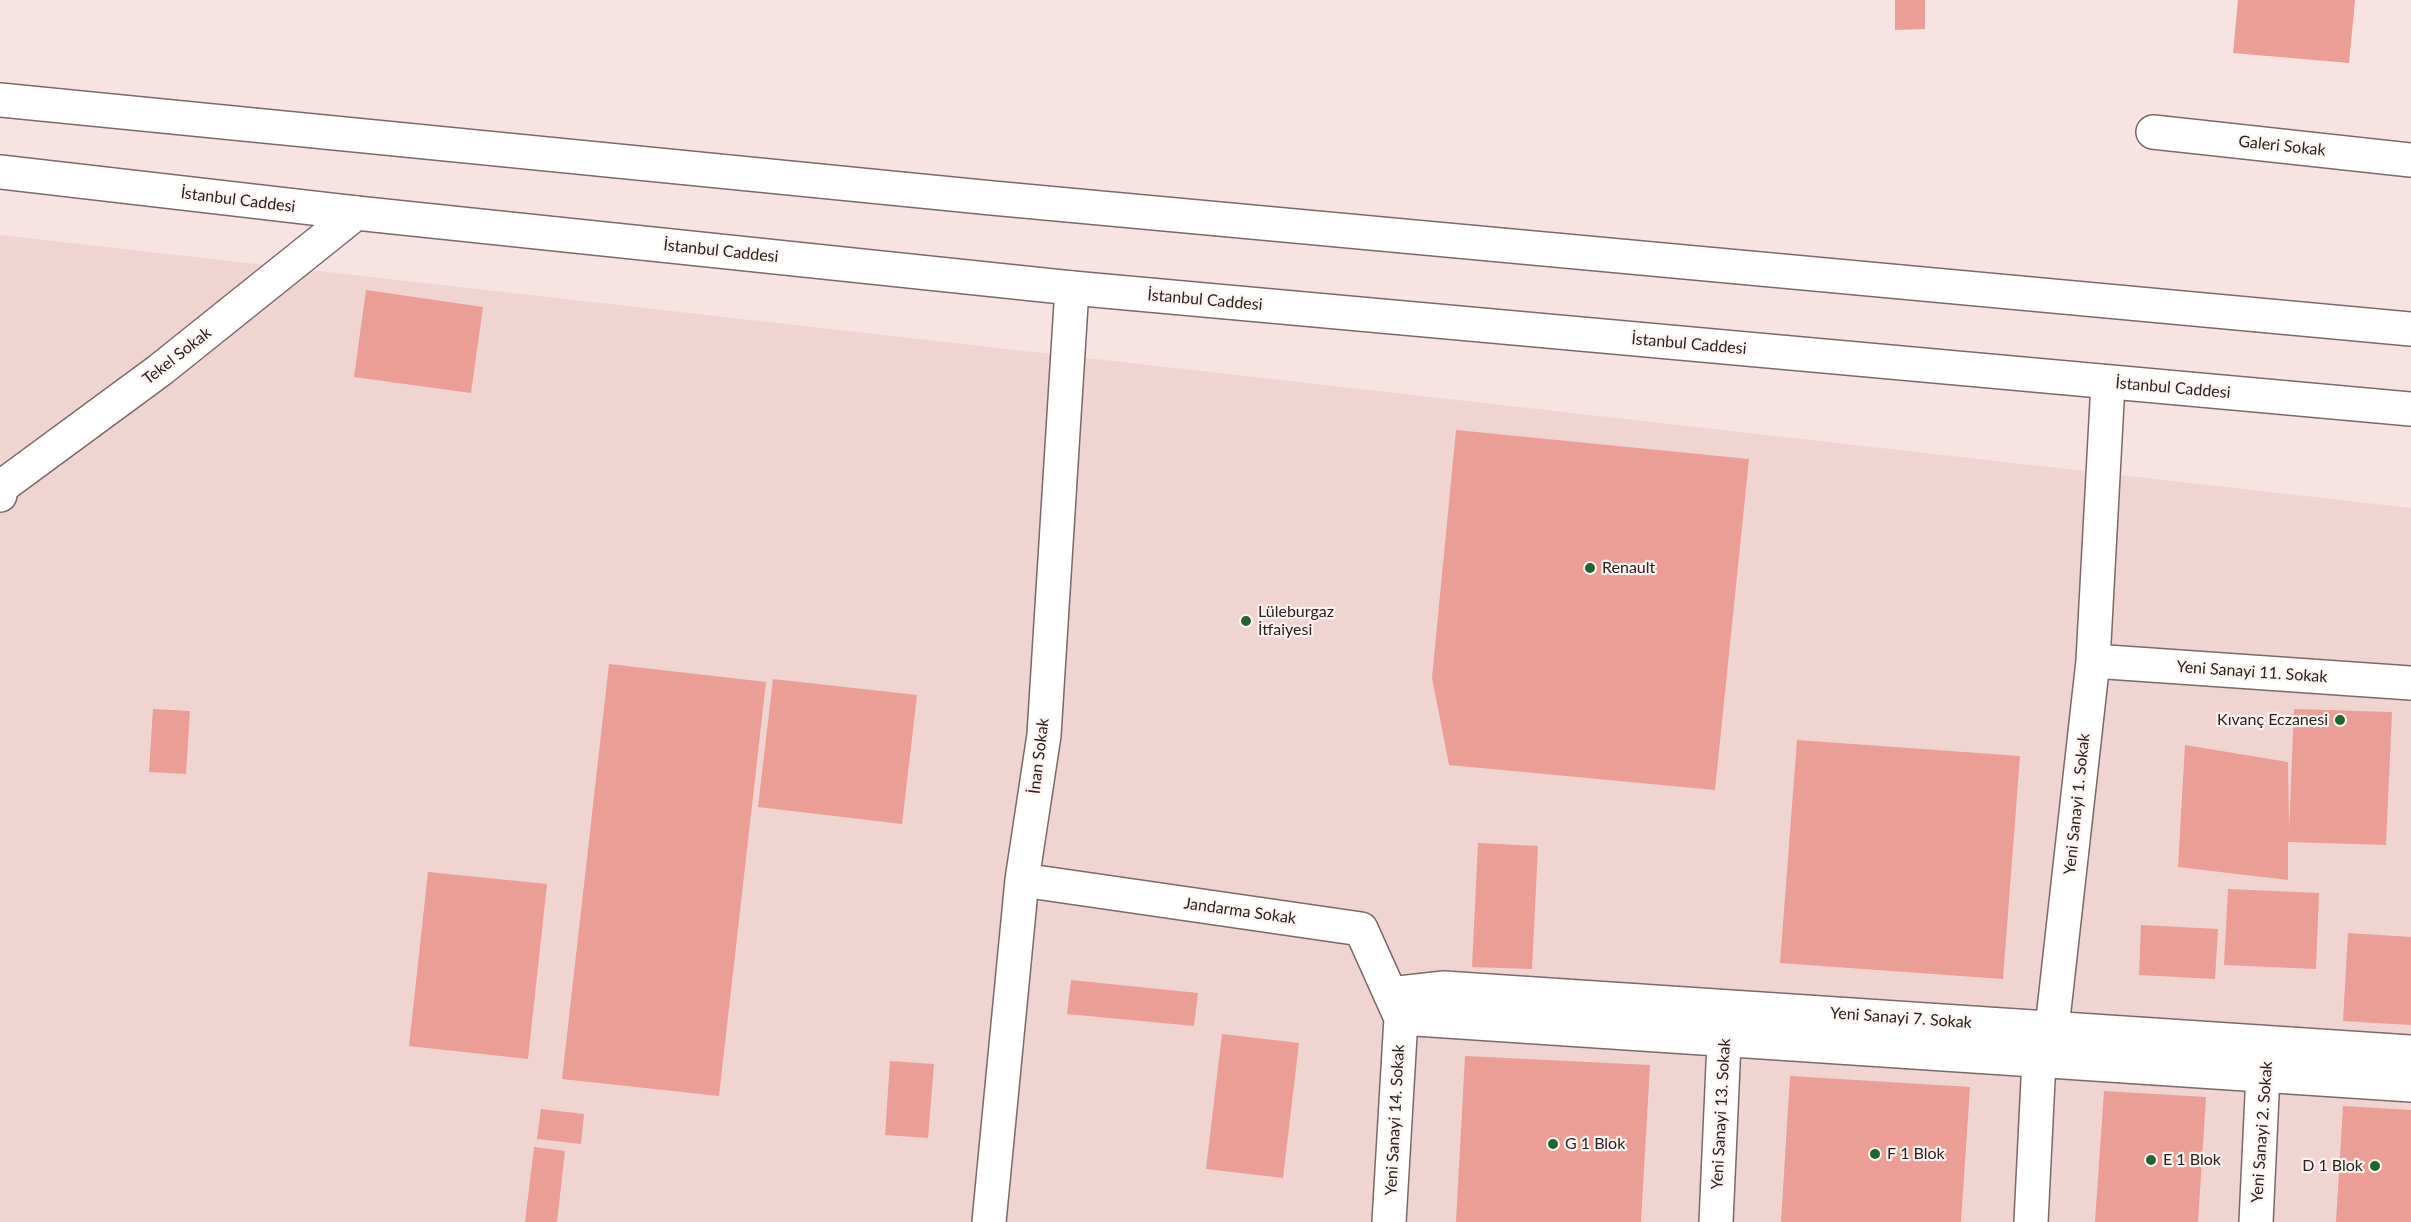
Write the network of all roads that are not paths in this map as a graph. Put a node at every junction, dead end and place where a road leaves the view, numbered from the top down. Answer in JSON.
{"nodes":[{"id":1,"x":0,"y":99,"type":"edge"},
{"id":2,"x":2153,"y":132,"type":"dead end"},
{"id":3,"x":2411,"y":160,"type":"edge"},
{"id":4,"x":0,"y":172,"type":"edge"},
{"id":5,"x":356,"y":213,"type":"junction"},
{"id":6,"x":1072,"y":288,"type":"junction"},
{"id":7,"x":2411,"y":329,"type":"edge"},
{"id":8,"x":2108,"y":383,"type":"junction"},
{"id":9,"x":2411,"y":409,"type":"edge"},
{"id":10,"x":0,"y":495,"type":"edge"},
{"id":11,"x":2093,"y":661,"type":"junction"},
{"id":12,"x":2411,"y":683,"type":"edge"},
{"id":13,"x":1022,"y":880,"type":"junction"},
{"id":14,"x":1396,"y":1006,"type":"junction"},
{"id":15,"x":1726,"y":1006,"type":"junction"},
{"id":16,"x":2052,"y":1028,"type":"junction"},
{"id":17,"x":1725,"y":1041,"type":"junction"},
{"id":18,"x":2269,"y":1042,"type":"junction"},
{"id":19,"x":2411,"y":1052,"type":"edge"},
{"id":20,"x":2039,"y":1060,"type":"junction"},
{"id":21,"x":2263,"y":1074,"type":"junction"},
{"id":22,"x":2411,"y":1085,"type":"edge"},
{"id":23,"x":989,"y":1222,"type":"edge"},
{"id":24,"x":1389,"y":1222,"type":"edge"},
{"id":25,"x":1716,"y":1222,"type":"edge"},
{"id":26,"x":2031,"y":1222,"type":"edge"},
{"id":27,"x":2256,"y":1222,"type":"edge"}],
"edges":[{"from":1,"to":7,"type":"main road"},
{"from":2,"to":3,"type":"main road","name":"Galeri Sokak"},
{"from":4,"to":5,"type":"main road","name":"İstanbul Caddesi"},
{"from":5,"to":6,"type":"main road","name":"İstanbul Caddesi"},
{"from":5,"to":10,"type":"main road","name":"Tekel Sokak"},
{"from":6,"to":8,"type":"main road","name":"İstanbul Caddesi"},
{"from":6,"to":13,"type":"main road","name":"İnan Sokak"},
{"from":8,"to":9,"type":"main road","name":"İstanbul Caddesi"},
{"from":8,"to":11,"type":"main road","name":"Yeni Sanayi 1. Sokak"},
{"from":11,"to":12,"type":"main road","name":"Yeni Sanayi 11. Sokak"},
{"from":11,"to":16,"type":"main road","name":"Yeni Sanayi 1. Sokak"},
{"from":13,"to":14,"type":"main road","name":"Jandarma Sokak"},
{"from":13,"to":23,"type":"main road","name":"İnan Sokak"},
{"from":14,"to":15,"type":"main road","name":"Yeni Sanayi 7. Sokak"},
{"from":14,"to":17,"type":"main road","name":"Yeni Sanayi 7. Sokak"},
{"from":14,"to":24,"type":"main road","name":"Yeni Sanayi 14. Sokak"},
{"from":15,"to":16,"type":"main road","name":"Yeni Sanayi 7. Sokak"},
{"from":15,"to":17,"type":"main road","name":"Yeni Sanayi 13. Sokak"},
{"from":16,"to":18,"type":"main road","name":"Yeni Sanayi 7. Sokak"},
{"from":16,"to":20,"type":"main road","name":"Yeni Sanayi 1. Sokak"},
{"from":17,"to":20,"type":"main road","name":"Yeni Sanayi 7. Sokak"},
{"from":17,"to":25,"type":"main road","name":"Yeni Sanayi 13. Sokak"},
{"from":18,"to":19,"type":"main road","name":"Yeni Sanayi 7. Sokak"},
{"from":18,"to":21,"type":"main road","name":"Yeni Sanayi 2. Sokak"},
{"from":20,"to":21,"type":"main road","name":"Yeni Sanayi 7. Sokak"},
{"from":20,"to":26,"type":"main road","name":"Yeni Sanayi 1. Sokak"},
{"from":21,"to":22,"type":"main road","name":"Yeni Sanayi 7. Sokak"},
{"from":21,"to":27,"type":"main road","name":"Yeni Sanayi 2. Sokak"}]}
